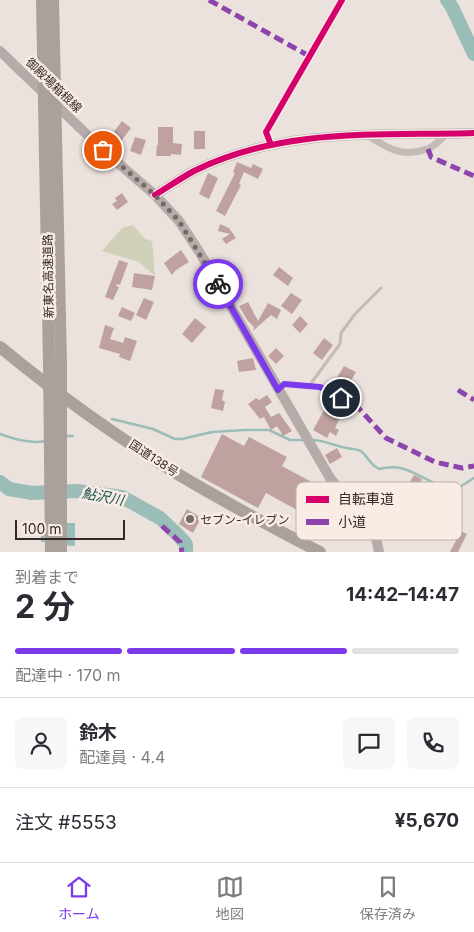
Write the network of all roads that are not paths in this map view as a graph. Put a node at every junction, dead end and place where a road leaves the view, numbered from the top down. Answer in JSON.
{"nodes":[{"id":1,"x":42,"y":0,"type":"edge"},
{"id":2,"x":53,"y":0,"type":"edge"},
{"id":3,"x":342,"y":0,"type":"edge"},
{"id":4,"x":0,"y":51,"type":"edge"},
{"id":5,"x":474,"y":133,"type":"edge"},
{"id":6,"x":446,"y":134,"type":"junction"},
{"id":7,"x":366,"y":135,"type":"junction"},
{"id":8,"x":270,"y":145,"type":"junction"},
{"id":9,"x":155,"y":195,"type":"junction"},
{"id":10,"x":381,"y":288,"type":"dead end"},
{"id":11,"x":0,"y":347,"type":"edge"},
{"id":12,"x":309,"y":386,"type":"junction"},
{"id":13,"x":278,"y":390,"type":"junction"},
{"id":14,"x":341,"y":398,"type":"dead end"},
{"id":15,"x":333,"y":482,"type":"edge"},
{"id":16,"x":51,"y":552,"type":"edge"},
{"id":17,"x":62,"y":552,"type":"edge"},
{"id":18,"x":320,"y":552,"type":"edge"}],
"edges":[{"from":1,"to":16,"type":"highway","name":"新東名高速道路","bridge":true},
{"from":2,"to":17,"type":"highway","name":"新東名高速道路","bridge":true},
{"from":3,"to":8,"type":"street"},
{"from":4,"to":9,"type":"main road","name":"御殿場箱根線"},
{"from":5,"to":6,"type":"main road"},
{"from":6,"to":7,"type":"main road"},
{"from":6,"to":7,"type":"street"},
{"from":7,"to":8,"type":"main road"},
{"from":8,"to":9,"type":"main road"},
{"from":9,"to":13,"type":"main road","name":"御殿場箱根線"},
{"from":10,"to":12,"type":"lane"},
{"from":11,"to":18,"type":"highway","name":"国道138号"},
{"from":12,"to":13,"type":"lane"},
{"from":12,"to":14,"type":"lane"},
{"from":13,"to":15,"type":"main road","name":"御殿場箱根線"}]}
